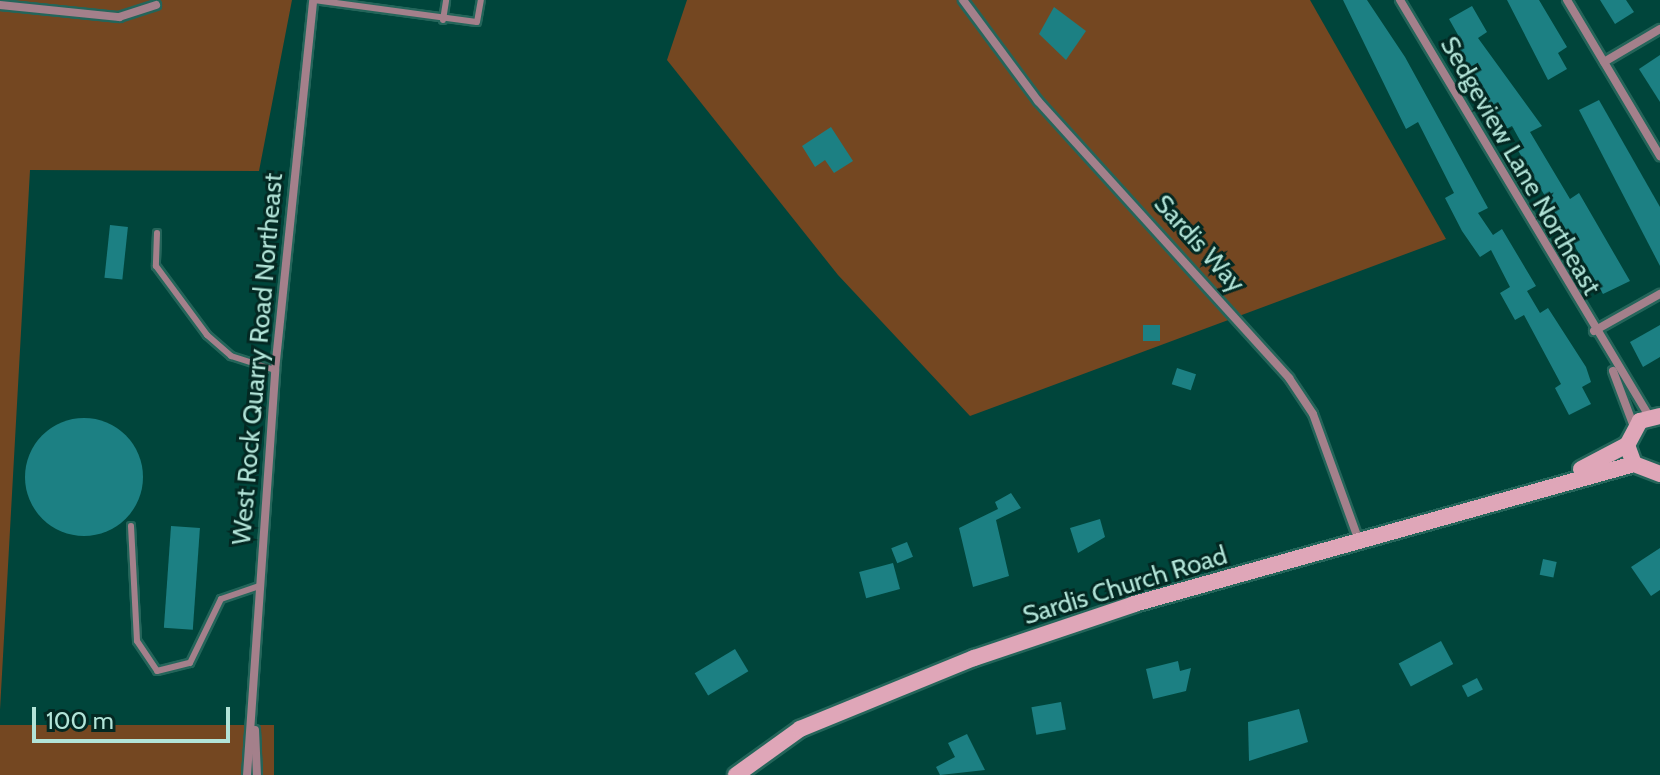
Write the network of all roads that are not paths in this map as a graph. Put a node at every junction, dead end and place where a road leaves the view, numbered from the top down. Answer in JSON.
{"nodes":[{"id":1,"x":314,"y":0,"type":"edge"},
{"id":2,"x":446,"y":0,"type":"edge"},
{"id":3,"x":481,"y":0,"type":"edge"},
{"id":4,"x":963,"y":0,"type":"edge"},
{"id":5,"x":1400,"y":0,"type":"edge"},
{"id":6,"x":1567,"y":0,"type":"edge"},
{"id":7,"x":0,"y":5,"type":"edge"},
{"id":8,"x":156,"y":5,"type":"dead end"},
{"id":9,"x":443,"y":20,"type":"junction"},
{"id":10,"x":1660,"y":29,"type":"edge"},
{"id":11,"x":1604,"y":62,"type":"junction"},
{"id":12,"x":1660,"y":156,"type":"edge"},
{"id":13,"x":157,"y":233,"type":"dead end"},
{"id":14,"x":1660,"y":294,"type":"edge"},
{"id":15,"x":1594,"y":331,"type":"junction"},
{"id":16,"x":1606,"y":352,"type":"junction"},
{"id":17,"x":275,"y":370,"type":"junction"},
{"id":18,"x":1655,"y":416,"type":"edge"},
{"id":19,"x":1634,"y":427,"type":"junction"},
{"id":20,"x":1627,"y":445,"type":"junction"},
{"id":21,"x":1634,"y":464,"type":"junction"},
{"id":22,"x":1660,"y":474,"type":"edge"},
{"id":23,"x":1546,"y":485,"type":"junction"},
{"id":24,"x":131,"y":526,"type":"dead end"},
{"id":25,"x":1359,"y":542,"type":"junction"},
{"id":26,"x":259,"y":586,"type":"junction"},
{"id":27,"x":253,"y":721,"type":"junction"},
{"id":28,"x":247,"y":775,"type":"edge"},
{"id":29,"x":257,"y":775,"type":"edge"},
{"id":30,"x":736,"y":775,"type":"edge"}],
"edges":[{"from":1,"to":9,"type":"lane"},
{"from":1,"to":17,"type":"street","name":"West Rock Quarry Road Northeast"},
{"from":2,"to":9,"type":"lane"},
{"from":3,"to":9,"type":"lane"},
{"from":4,"to":25,"type":"street","name":"Sardis Way"},
{"from":5,"to":15,"type":"street","name":"Sedgeview Lane Northeast"},
{"from":6,"to":11,"type":"street"},
{"from":7,"to":8,"type":"street"},
{"from":10,"to":11,"type":"street"},
{"from":11,"to":12,"type":"street"},
{"from":13,"to":17,"type":"lane"},
{"from":14,"to":15,"type":"street"},
{"from":15,"to":16,"type":"street","name":"Sedgeview Lane Northeast"},
{"from":16,"to":18,"type":"street","name":"Sedgeview Lane Northeast"},
{"from":16,"to":19,"type":"street","name":"Sedgeview Lane Northeast"},
{"from":17,"to":26,"type":"street","name":"West Rock Quarry Road Northeast"},
{"from":18,"to":19,"type":"street"},
{"from":19,"to":20,"type":"street"},
{"from":20,"to":21,"type":"street"},
{"from":20,"to":23,"type":"street","name":"Sardis Church Road"},
{"from":21,"to":22,"type":"street"},
{"from":21,"to":23,"type":"street","name":"Sardis Church Road"},
{"from":23,"to":25,"type":"street","name":"Sardis Church Road"},
{"from":24,"to":26,"type":"lane"},
{"from":25,"to":30,"type":"street","name":"Sardis Church Road"},
{"from":26,"to":27,"type":"street","name":"West Rock Quarry Road Northeast"},
{"from":27,"to":28,"type":"street","name":"West Rock Quarry Road Northeast"},
{"from":27,"to":29,"type":"street","name":"West Rock Quarry Road Northeast"}]}
